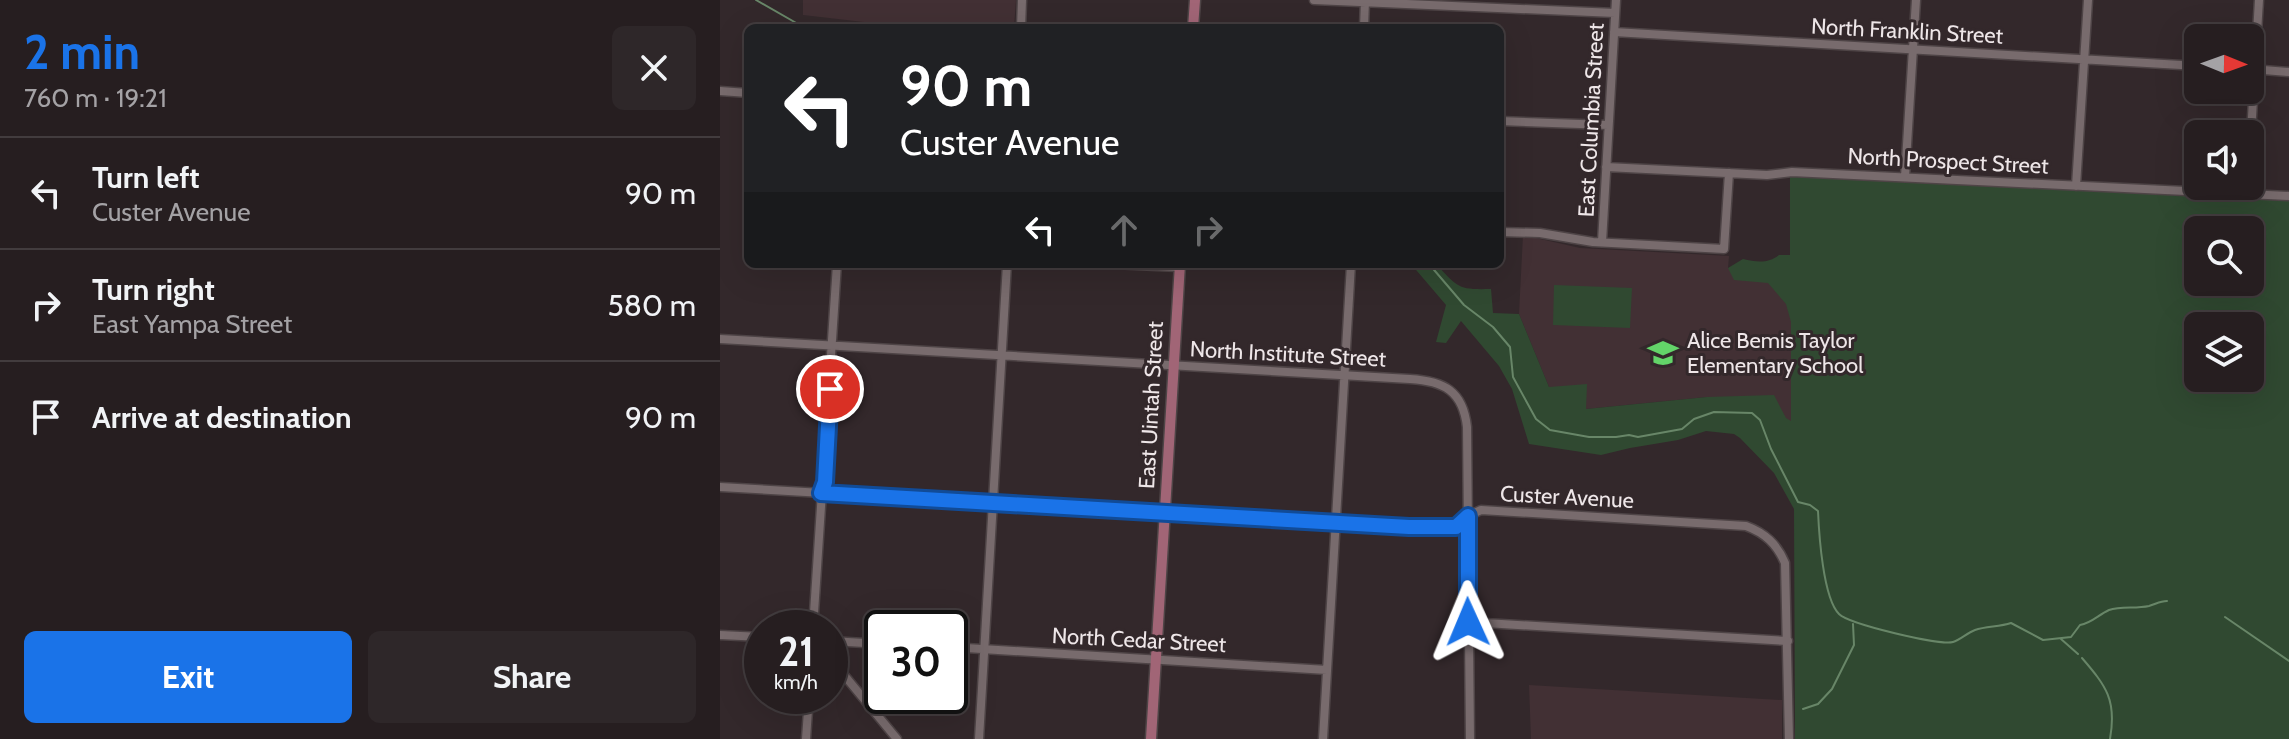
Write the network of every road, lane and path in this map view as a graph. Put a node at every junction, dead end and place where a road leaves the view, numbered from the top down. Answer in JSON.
{"nodes":[{"id":1,"x":1022,"y":0,"type":"edge"},
{"id":2,"x":1195,"y":0,"type":"edge"},
{"id":3,"x":1314,"y":0,"type":"edge"},
{"id":4,"x":1616,"y":0,"type":"edge"},
{"id":5,"x":1916,"y":0,"type":"edge"},
{"id":6,"x":2088,"y":0,"type":"edge"},
{"id":7,"x":2259,"y":0,"type":"edge"},
{"id":8,"x":1365,"y":1,"type":"edge"},
{"id":9,"x":1615,"y":13,"type":"junction"},
{"id":10,"x":1021,"y":24,"type":"edge"},
{"id":11,"x":1193,"y":24,"type":"edge"},
{"id":12,"x":1364,"y":24,"type":"edge"},
{"id":13,"x":2257,"y":24,"type":"edge"},
{"id":14,"x":1614,"y":32,"type":"junction"},
{"id":15,"x":1914,"y":49,"type":"junction"},
{"id":16,"x":2084,"y":59,"type":"junction"},
{"id":17,"x":2184,"y":65,"type":"edge"},
{"id":18,"x":2264,"y":70,"type":"edge"},
{"id":19,"x":2289,"y":72,"type":"edge"},
{"id":20,"x":720,"y":91,"type":"edge"},
{"id":21,"x":744,"y":93,"type":"edge"},
{"id":22,"x":1504,"y":121,"type":"edge"},
{"id":23,"x":1608,"y":125,"type":"junction"},
{"id":24,"x":1606,"y":167,"type":"junction"},
{"id":25,"x":1729,"y":173,"type":"junction"},
{"id":26,"x":1905,"y":177,"type":"junction"},
{"id":27,"x":2076,"y":186,"type":"junction"},
{"id":28,"x":2184,"y":189,"type":"edge"},
{"id":29,"x":2264,"y":192,"type":"edge"},
{"id":30,"x":2289,"y":196,"type":"edge"},
{"id":31,"x":1504,"y":232,"type":"edge"},
{"id":32,"x":1602,"y":242,"type":"junction"},
{"id":33,"x":837,"y":268,"type":"edge"},
{"id":34,"x":1007,"y":268,"type":"edge"},
{"id":35,"x":1180,"y":268,"type":"edge"},
{"id":36,"x":1351,"y":268,"type":"edge"},
{"id":37,"x":720,"y":339,"type":"edge"},
{"id":38,"x":832,"y":345,"type":"junction"},
{"id":39,"x":1003,"y":355,"type":"junction"},
{"id":40,"x":1173,"y":365,"type":"junction"},
{"id":41,"x":1345,"y":376,"type":"junction"},
{"id":42,"x":720,"y":487,"type":"edge"},
{"id":43,"x":821,"y":493,"type":"junction"},
{"id":44,"x":993,"y":503,"type":"junction"},
{"id":45,"x":1165,"y":513,"type":"junction"},
{"id":46,"x":1468,"y":516,"type":"junction"},
{"id":47,"x":1336,"y":523,"type":"junction"},
{"id":48,"x":814,"y":610,"type":"edge"},
{"id":49,"x":1468,"y":622,"type":"junction"},
{"id":50,"x":720,"y":635,"type":"edge"},
{"id":51,"x":744,"y":636,"type":"edge"},
{"id":52,"x":1788,"y":641,"type":"junction"},
{"id":53,"x":968,"y":648,"type":"edge"},
{"id":54,"x":985,"y":649,"type":"junction"},
{"id":55,"x":1156,"y":659,"type":"junction"},
{"id":56,"x":1327,"y":670,"type":"junction"},
{"id":57,"x":848,"y":680,"type":"edge"},
{"id":58,"x":808,"y":714,"type":"edge"},
{"id":59,"x":806,"y":739,"type":"edge"},
{"id":60,"x":897,"y":739,"type":"edge"},
{"id":61,"x":979,"y":739,"type":"edge"},
{"id":62,"x":1151,"y":739,"type":"edge"},
{"id":63,"x":1323,"y":739,"type":"edge"},
{"id":64,"x":1470,"y":739,"type":"edge"},
{"id":65,"x":1789,"y":739,"type":"edge"}],
"edges":[{"from":1,"to":10,"type":"street"},
{"from":2,"to":11,"type":"main road"},
{"from":3,"to":8,"type":"street"},
{"from":4,"to":9,"type":"street","name":"East Columbia Street"},
{"from":5,"to":15,"type":"street"},
{"from":6,"to":16,"type":"street"},
{"from":7,"to":13,"type":"street"},
{"from":8,"to":9,"type":"street"},
{"from":8,"to":12,"type":"street"},
{"from":9,"to":14,"type":"street","name":"East Columbia Street"},
{"from":14,"to":15,"type":"street","name":"North Franklin Street"},
{"from":14,"to":23,"type":"street","name":"East Columbia Street"},
{"from":15,"to":16,"type":"street","name":"North Franklin Street"},
{"from":15,"to":26,"type":"street"},
{"from":16,"to":17,"type":"street","name":"North Franklin Street"},
{"from":16,"to":27,"type":"street"},
{"from":18,"to":19,"type":"street"},
{"from":20,"to":21,"type":"street"},
{"from":22,"to":23,"type":"street"},
{"from":23,"to":24,"type":"street","name":"East Columbia Street"},
{"from":24,"to":25,"type":"street","name":"North Prospect Street"},
{"from":24,"to":32,"type":"street","name":"East Columbia Street"},
{"from":25,"to":26,"type":"street","name":"North Prospect Street"},
{"from":25,"to":32,"type":"street"},
{"from":26,"to":27,"type":"street","name":"North Prospect Street"},
{"from":27,"to":28,"type":"street","name":"North Prospect Street"},
{"from":29,"to":30,"type":"street","name":"North Prospect Street"},
{"from":31,"to":32,"type":"street"},
{"from":33,"to":38,"type":"street"},
{"from":34,"to":39,"type":"street"},
{"from":35,"to":40,"type":"main road","name":"East Uintah Street"},
{"from":36,"to":41,"type":"street"},
{"from":37,"to":38,"type":"street","name":"North Institute Street"},
{"from":38,"to":39,"type":"street","name":"North Institute Street"},
{"from":38,"to":43,"type":"street"},
{"from":39,"to":40,"type":"street","name":"North Institute Street"},
{"from":39,"to":44,"type":"street"},
{"from":40,"to":41,"type":"street","name":"North Institute Street"},
{"from":40,"to":45,"type":"main road","name":"East Uintah Street"},
{"from":41,"to":46,"type":"street","name":"North Institute Street"},
{"from":41,"to":47,"type":"street"},
{"from":42,"to":43,"type":"street","name":"Custer Avenue"},
{"from":43,"to":44,"type":"street","name":"Custer Avenue"},
{"from":43,"to":48,"type":"street"},
{"from":44,"to":45,"type":"street","name":"Custer Avenue"},
{"from":44,"to":54,"type":"street"},
{"from":45,"to":47,"type":"street","name":"Custer Avenue"},
{"from":45,"to":55,"type":"main road","name":"East Uintah Street"},
{"from":46,"to":47,"type":"street","name":"Custer Avenue"},
{"from":46,"to":49,"type":"street","name":"North Institute Street"},
{"from":46,"to":52,"type":"street","name":"Custer Avenue"},
{"from":47,"to":56,"type":"street"},
{"from":49,"to":52,"type":"street"},
{"from":49,"to":64,"type":"street","name":"North Institute Street"},
{"from":50,"to":51,"type":"street"},
{"from":52,"to":65,"type":"street"},
{"from":53,"to":54,"type":"street","name":"North Cedar Street"},
{"from":54,"to":55,"type":"street","name":"North Cedar Street"},
{"from":54,"to":61,"type":"street"},
{"from":55,"to":56,"type":"street","name":"North Cedar Street"},
{"from":55,"to":62,"type":"main road","name":"East Uintah Street"},
{"from":56,"to":63,"type":"street"},
{"from":57,"to":60,"type":"street"},
{"from":58,"to":59,"type":"street"}]}
